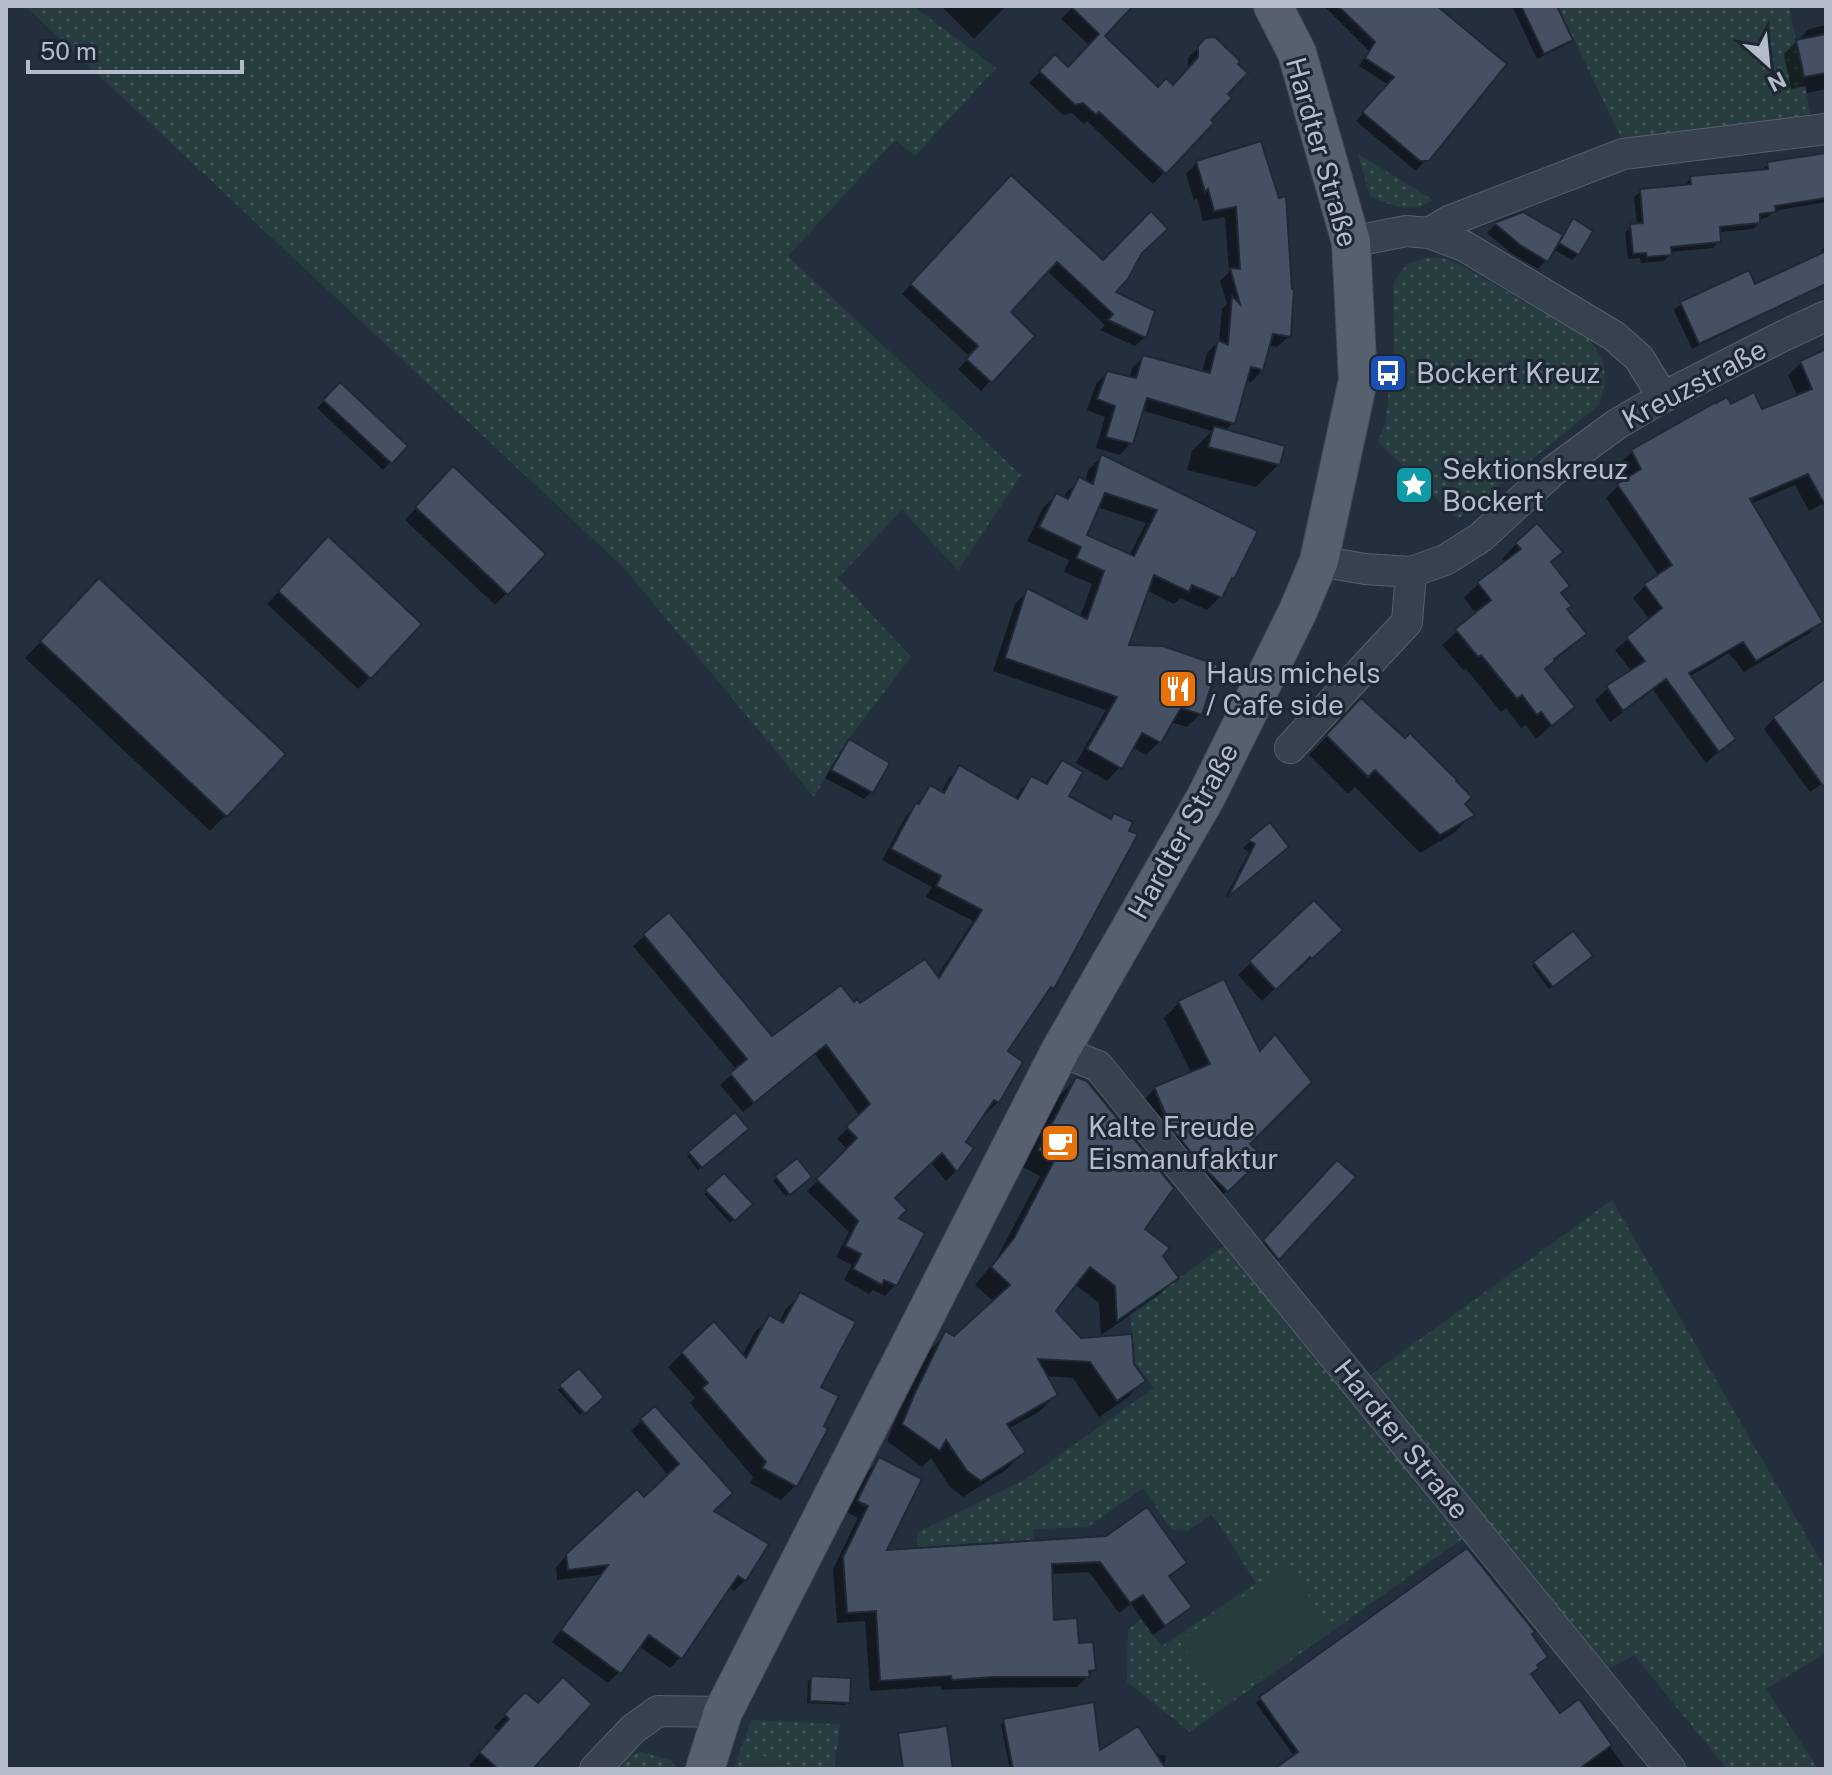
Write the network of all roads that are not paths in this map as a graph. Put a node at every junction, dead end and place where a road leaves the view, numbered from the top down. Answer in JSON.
{"nodes":[{"id":1,"x":1273,"y":6,"type":"edge"},
{"id":2,"x":1826,"y":129,"type":"edge"},
{"id":3,"x":1429,"y":233,"type":"junction"},
{"id":4,"x":1351,"y":242,"type":"junction"},
{"id":5,"x":1826,"y":316,"type":"edge"},
{"id":6,"x":1663,"y":397,"type":"junction"},
{"id":7,"x":1319,"y":561,"type":"junction"},
{"id":8,"x":1411,"y":572,"type":"junction"},
{"id":9,"x":1290,"y":748,"type":"dead end"},
{"id":10,"x":1060,"y":1051,"type":"junction"},
{"id":11,"x":723,"y":1712,"type":"junction"},
{"id":12,"x":595,"y":1769,"type":"edge"},
{"id":13,"x":705,"y":1769,"type":"edge"},
{"id":14,"x":1670,"y":1769,"type":"edge"}],
"edges":[{"from":1,"to":4,"type":"main road","name":"Hardter Straße"},
{"from":2,"to":3,"type":"street"},
{"from":3,"to":4,"type":"street"},
{"from":3,"to":6,"type":"street"},
{"from":4,"to":7,"type":"main road","name":"Hardter Straße"},
{"from":5,"to":6,"type":"street","name":"Kreuzstraße"},
{"from":6,"to":8,"type":"street","name":"Kreuzstraße"},
{"from":7,"to":8,"type":"street","name":"Kreuzstraße"},
{"from":7,"to":10,"type":"main road","name":"Hardter Straße"},
{"from":8,"to":9,"type":"street"},
{"from":10,"to":11,"type":"main road","name":"Hardter Straße"},
{"from":10,"to":14,"type":"street","name":"Hardter Straße"},
{"from":11,"to":12,"type":"street"},
{"from":11,"to":13,"type":"main road","name":"Hardter Straße"}]}
